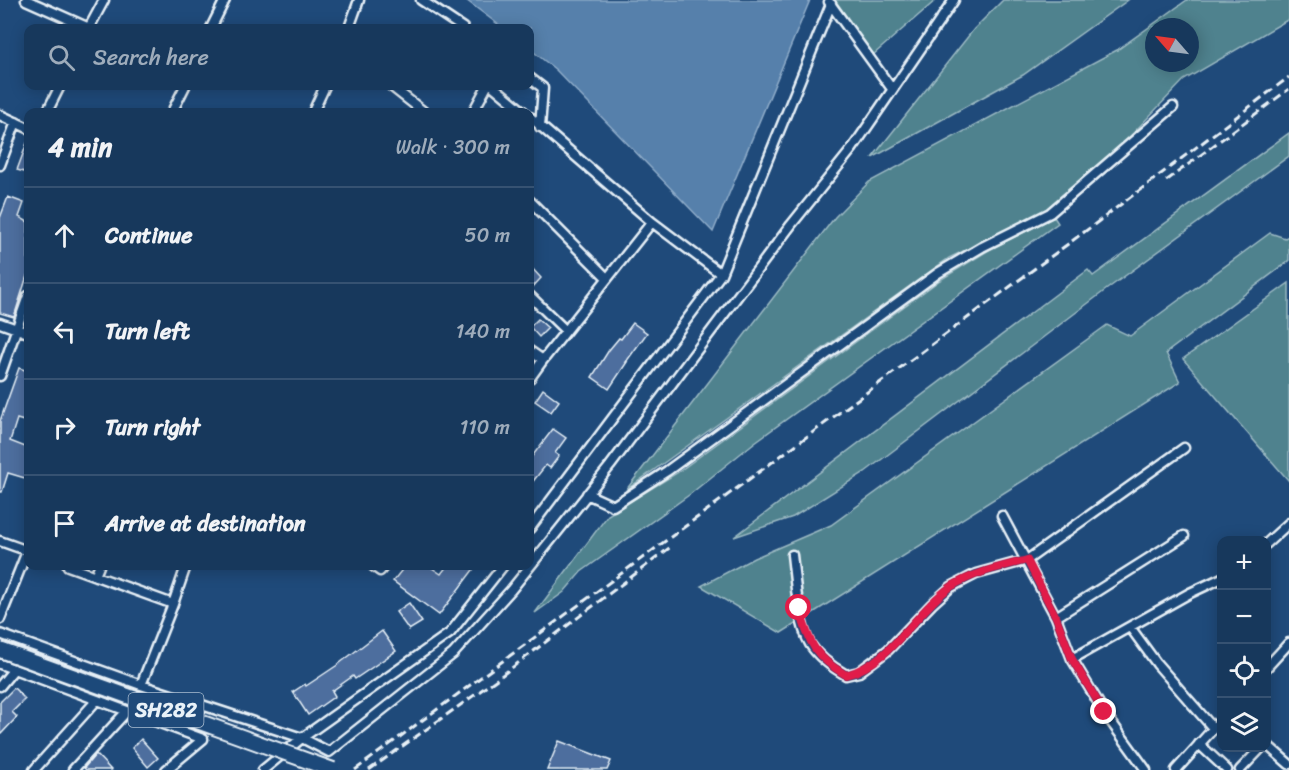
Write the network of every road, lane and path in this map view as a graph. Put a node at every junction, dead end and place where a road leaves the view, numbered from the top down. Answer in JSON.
{"nodes":[{"id":1,"x":26,"y":0,"type":"edge"},
{"id":2,"x":104,"y":0,"type":"edge"},
{"id":3,"x":225,"y":0,"type":"edge"},
{"id":4,"x":359,"y":0,"type":"edge"},
{"id":5,"x":421,"y":0,"type":"edge"},
{"id":6,"x":954,"y":0,"type":"edge"},
{"id":7,"x":830,"y":2,"type":"edge"},
{"id":8,"x":80,"y":24,"type":"edge"},
{"id":9,"x":91,"y":24,"type":"edge"},
{"id":10,"x":214,"y":24,"type":"edge"},
{"id":11,"x":350,"y":24,"type":"edge"},
{"id":12,"x":457,"y":24,"type":"edge"},
{"id":13,"x":534,"y":81,"type":"edge"},
{"id":14,"x":892,"y":89,"type":"junction"},
{"id":15,"x":58,"y":90,"type":"edge"},
{"id":16,"x":183,"y":90,"type":"edge"},
{"id":17,"x":323,"y":90,"type":"edge"},
{"id":18,"x":396,"y":90,"type":"edge"},
{"id":19,"x":485,"y":90,"type":"edge"},
{"id":20,"x":498,"y":90,"type":"edge"},
{"id":21,"x":1173,"y":106,"type":"dead end"},
{"id":22,"x":49,"y":108,"type":"edge"},
{"id":23,"x":174,"y":108,"type":"edge"},
{"id":24,"x":315,"y":108,"type":"edge"},
{"id":25,"x":419,"y":108,"type":"edge"},
{"id":26,"x":475,"y":108,"type":"edge"},
{"id":27,"x":519,"y":108,"type":"edge"},
{"id":28,"x":0,"y":115,"type":"edge"},
{"id":29,"x":534,"y":121,"type":"edge"},
{"id":30,"x":16,"y":122,"type":"junction"},
{"id":31,"x":24,"y":126,"type":"edge"},
{"id":32,"x":540,"y":127,"type":"junction"},
{"id":33,"x":0,"y":165,"type":"edge"},
{"id":34,"x":534,"y":205,"type":"edge"},
{"id":35,"x":652,"y":222,"type":"junction"},
{"id":36,"x":721,"y":274,"type":"junction"},
{"id":37,"x":607,"y":278,"type":"junction"},
{"id":38,"x":534,"y":300,"type":"edge"},
{"id":39,"x":24,"y":308,"type":"edge"},
{"id":40,"x":0,"y":323,"type":"edge"},
{"id":41,"x":17,"y":329,"type":"junction"},
{"id":42,"x":566,"y":331,"type":"junction"},
{"id":43,"x":24,"y":332,"type":"edge"},
{"id":44,"x":534,"y":354,"type":"edge"},
{"id":45,"x":543,"y":360,"type":"junction"},
{"id":46,"x":534,"y":372,"type":"edge"},
{"id":47,"x":0,"y":376,"type":"edge"},
{"id":48,"x":1184,"y":448,"type":"dead end"},
{"id":49,"x":587,"y":494,"type":"junction"},
{"id":50,"x":1002,"y":516,"type":"dead end"},
{"id":51,"x":534,"y":523,"type":"edge"},
{"id":52,"x":1289,"y":523,"type":"edge"},
{"id":53,"x":1184,"y":536,"type":"dead end"},
{"id":54,"x":1271,"y":539,"type":"edge"},
{"id":55,"x":0,"y":541,"type":"edge"},
{"id":56,"x":24,"y":549,"type":"edge"},
{"id":57,"x":792,"y":555,"type":"dead end"},
{"id":58,"x":24,"y":560,"type":"edge"},
{"id":59,"x":1027,"y":560,"type":"junction"},
{"id":60,"x":534,"y":561,"type":"edge"},
{"id":61,"x":79,"y":570,"type":"edge"},
{"id":62,"x":98,"y":570,"type":"edge"},
{"id":63,"x":185,"y":570,"type":"edge"},
{"id":64,"x":500,"y":570,"type":"edge"},
{"id":65,"x":527,"y":570,"type":"edge"},
{"id":66,"x":96,"y":576,"type":"junction"},
{"id":67,"x":1217,"y":580,"type":"edge"},
{"id":68,"x":173,"y":604,"type":"junction"},
{"id":69,"x":1056,"y":617,"type":"junction"},
{"id":70,"x":0,"y":619,"type":"edge"},
{"id":71,"x":1130,"y":627,"type":"junction"},
{"id":72,"x":0,"y":634,"type":"edge"},
{"id":73,"x":1289,"y":643,"type":"edge"},
{"id":74,"x":0,"y":650,"type":"edge"},
{"id":75,"x":1072,"y":659,"type":"junction"},
{"id":76,"x":1271,"y":663,"type":"edge"},
{"id":77,"x":0,"y":664,"type":"edge"},
{"id":78,"x":14,"y":669,"type":"junction"},
{"id":79,"x":141,"y":685,"type":"junction"},
{"id":80,"x":0,"y":686,"type":"edge"},
{"id":81,"x":96,"y":701,"type":"junction"},
{"id":82,"x":128,"y":711,"type":"junction"},
{"id":83,"x":1217,"y":724,"type":"edge"},
{"id":84,"x":1213,"y":728,"type":"junction"},
{"id":85,"x":302,"y":738,"type":"junction"},
{"id":86,"x":1199,"y":744,"type":"junction"},
{"id":87,"x":1271,"y":748,"type":"edge"},
{"id":88,"x":1256,"y":752,"type":"edge"},
{"id":89,"x":1289,"y":764,"type":"edge"},
{"id":90,"x":34,"y":770,"type":"edge"},
{"id":91,"x":73,"y":770,"type":"edge"},
{"id":92,"x":166,"y":770,"type":"edge"},
{"id":93,"x":263,"y":770,"type":"edge"},
{"id":94,"x":333,"y":770,"type":"edge"},
{"id":95,"x":1146,"y":770,"type":"edge"},
{"id":96,"x":1176,"y":770,"type":"edge"},
{"id":97,"x":1227,"y":770,"type":"edge"},
{"id":98,"x":1240,"y":770,"type":"edge"}],
"edges":[{"from":1,"to":8,"type":"street"},
{"from":2,"to":9,"type":"street"},
{"from":3,"to":10,"type":"street"},
{"from":4,"to":11,"type":"street"},
{"from":5,"to":12,"type":"street"},
{"from":6,"to":14,"type":"street"},
{"from":7,"to":14,"type":"street"},
{"from":7,"to":36,"type":"street"},
{"from":13,"to":32,"type":"street"},
{"from":14,"to":49,"type":"street"},
{"from":15,"to":22,"type":"street"},
{"from":16,"to":23,"type":"street"},
{"from":17,"to":24,"type":"street"},
{"from":18,"to":25,"type":"street"},
{"from":19,"to":26,"type":"street"},
{"from":20,"to":27,"type":"street"},
{"from":21,"to":49,"type":"street"},
{"from":28,"to":30,"type":"street"},
{"from":29,"to":32,"type":"street"},
{"from":30,"to":31,"type":"street"},
{"from":30,"to":33,"type":"street"},
{"from":32,"to":35,"type":"street"},
{"from":34,"to":37,"type":"street"},
{"from":35,"to":36,"type":"street"},
{"from":35,"to":37,"type":"street"},
{"from":36,"to":51,"type":"street"},
{"from":37,"to":42,"type":"street"},
{"from":38,"to":42,"type":"street"},
{"from":39,"to":41,"type":"street"},
{"from":40,"to":41,"type":"street"},
{"from":41,"to":43,"type":"street"},
{"from":41,"to":47,"type":"street"},
{"from":42,"to":45,"type":"street"},
{"from":44,"to":45,"type":"street"},
{"from":45,"to":46,"type":"street"},
{"from":48,"to":59,"type":"street"},
{"from":49,"to":60,"type":"street"},
{"from":50,"to":59,"type":"street"},
{"from":52,"to":54,"type":"street"},
{"from":53,"to":69,"type":"street"},
{"from":55,"to":56,"type":"street"},
{"from":57,"to":59,"type":"street"},
{"from":58,"to":70,"type":"street"},
{"from":59,"to":69,"type":"street"},
{"from":61,"to":66,"type":"street"},
{"from":62,"to":66,"type":"street"},
{"from":63,"to":68,"type":"street"},
{"from":64,"to":85,"type":"street"},
{"from":65,"to":85,"type":"street"},
{"from":66,"to":68,"type":"street"},
{"from":67,"to":71,"type":"street"},
{"from":68,"to":79,"type":"street"},
{"from":69,"to":75,"type":"street"},
{"from":71,"to":75,"type":"street"},
{"from":71,"to":84,"type":"street"},
{"from":72,"to":79,"type":"street"},
{"from":73,"to":76,"type":"street"},
{"from":74,"to":94,"type":"main road","number":"SH282","bridge":true},
{"from":75,"to":95,"type":"street"},
{"from":77,"to":78,"type":"street"},
{"from":78,"to":80,"type":"street"},
{"from":78,"to":81,"type":"street"},
{"from":79,"to":85,"type":"street"},
{"from":81,"to":82,"type":"street"},
{"from":81,"to":90,"type":"street"},
{"from":82,"to":91,"type":"street"},
{"from":82,"to":92,"type":"street"},
{"from":83,"to":84,"type":"street"},
{"from":84,"to":86,"type":"street"},
{"from":85,"to":93,"type":"street"},
{"from":86,"to":96,"type":"street"},
{"from":86,"to":97,"type":"street"},
{"from":87,"to":89,"type":"street"},
{"from":88,"to":98,"type":"street"}]}
